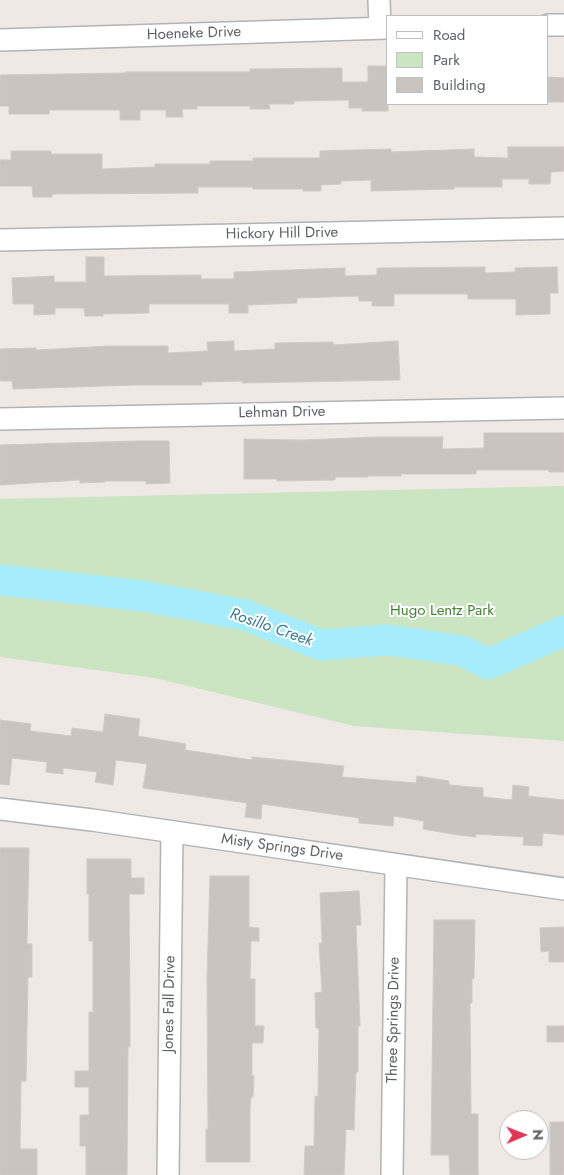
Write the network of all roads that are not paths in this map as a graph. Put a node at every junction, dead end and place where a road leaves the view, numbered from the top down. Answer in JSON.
{"nodes":[{"id":1,"x":379,"y":0,"type":"edge"},
{"id":2,"x":549,"y":25,"type":"edge"},
{"id":3,"x":564,"y":25,"type":"edge"},
{"id":4,"x":384,"y":28,"type":"edge"},
{"id":5,"x":0,"y":40,"type":"edge"},
{"id":6,"x":564,"y":228,"type":"edge"},
{"id":7,"x":0,"y":240,"type":"edge"},
{"id":8,"x":564,"y":408,"type":"edge"},
{"id":9,"x":0,"y":419,"type":"edge"},
{"id":10,"x":0,"y":809,"type":"edge"},
{"id":11,"x":172,"y":832,"type":"junction"},
{"id":12,"x":396,"y":864,"type":"junction"},
{"id":13,"x":564,"y":889,"type":"edge"},
{"id":14,"x":168,"y":1175,"type":"edge"},
{"id":15,"x":392,"y":1175,"type":"edge"}],
"edges":[{"from":1,"to":4,"type":"street"},
{"from":2,"to":3,"type":"street"},
{"from":4,"to":5,"type":"street","name":"Hoeneke Drive"},
{"from":6,"to":7,"type":"street","name":"Hickory Hill Drive"},
{"from":8,"to":9,"type":"street","name":"Lehman Drive"},
{"from":10,"to":11,"type":"street","name":"Misty Springs Drive"},
{"from":11,"to":12,"type":"street","name":"Misty Springs Drive"},
{"from":11,"to":14,"type":"street","name":"Jones Fall Drive"},
{"from":12,"to":13,"type":"street","name":"Misty Springs Drive"},
{"from":12,"to":15,"type":"street","name":"Three Springs Drive"}]}
